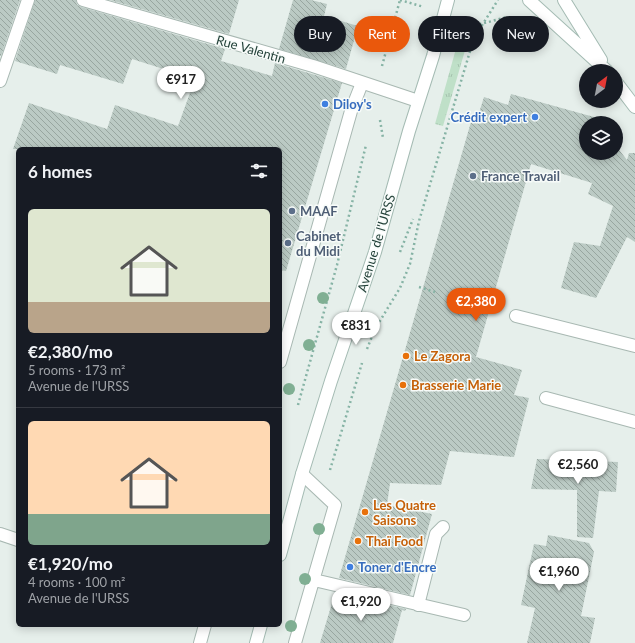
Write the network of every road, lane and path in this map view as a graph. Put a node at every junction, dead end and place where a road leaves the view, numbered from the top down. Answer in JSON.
{"nodes":[{"id":1,"x":28,"y":0,"type":"edge"},
{"id":2,"x":83,"y":0,"type":"edge"},
{"id":3,"x":400,"y":0,"type":"edge"},
{"id":4,"x":448,"y":0,"type":"edge"},
{"id":5,"x":455,"y":0,"type":"edge"},
{"id":6,"x":498,"y":0,"type":"edge"},
{"id":7,"x":529,"y":0,"type":"edge"},
{"id":8,"x":564,"y":0,"type":"edge"},
{"id":9,"x":445,"y":13,"type":"junction"},
{"id":10,"x":600,"y":64,"type":"edge"},
{"id":11,"x":604,"y":64,"type":"edge"},
{"id":12,"x":380,"y":72,"type":"dead end"},
{"id":13,"x":0,"y":81,"type":"edge"},
{"id":14,"x":362,"y":83,"type":"junction"},
{"id":15,"x":623,"y":91,"type":"edge"},
{"id":16,"x":418,"y":101,"type":"junction"},
{"id":17,"x":635,"y":107,"type":"edge"},
{"id":18,"x":380,"y":120,"type":"dead end"},
{"id":19,"x":384,"y":140,"type":"dead end"},
{"id":20,"x":367,"y":142,"type":"dead end"},
{"id":21,"x":413,"y":219,"type":"dead end"},
{"id":22,"x":404,"y":242,"type":"dead end"},
{"id":23,"x":419,"y":287,"type":"dead end"},
{"id":24,"x":435,"y":292,"type":"dead end"},
{"id":25,"x":516,"y":316,"type":"dead end"},
{"id":26,"x":635,"y":346,"type":"edge"},
{"id":27,"x":365,"y":354,"type":"dead end"},
{"id":28,"x":282,"y":355,"type":"edge"},
{"id":29,"x":363,"y":362,"type":"dead end"},
{"id":30,"x":546,"y":398,"type":"dead end"},
{"id":31,"x":297,"y":410,"type":"dead end"},
{"id":32,"x":635,"y":422,"type":"edge"},
{"id":33,"x":302,"y":474,"type":"junction"},
{"id":34,"x":323,"y":493,"type":"junction"},
{"id":35,"x":443,"y":527,"type":"dead end"},
{"id":36,"x":0,"y":534,"type":"edge"},
{"id":37,"x":16,"y":539,"type":"edge"},
{"id":38,"x":282,"y":548,"type":"edge"},
{"id":39,"x":314,"y":580,"type":"junction"},
{"id":40,"x":418,"y":605,"type":"junction"},
{"id":41,"x":464,"y":615,"type":"dead end"},
{"id":42,"x":205,"y":627,"type":"edge"},
{"id":43,"x":260,"y":627,"type":"edge"},
{"id":44,"x":200,"y":643,"type":"edge"},
{"id":45,"x":256,"y":643,"type":"edge"},
{"id":46,"x":295,"y":643,"type":"edge"}],
"edges":[{"from":1,"to":13,"type":"main road"},
{"from":2,"to":14,"type":"main road","name":"Rue Valentin"},
{"from":3,"to":12,"type":"path"},
{"from":4,"to":9,"type":"main road","name":"Avenue de l'URSS"},
{"from":5,"to":9,"type":"main road"},
{"from":6,"to":27,"type":"path"},
{"from":7,"to":10,"type":"main road"},
{"from":8,"to":11,"type":"main road"},
{"from":9,"to":16,"type":"main road","name":"Avenue de l'URSS"},
{"from":14,"to":16,"type":"main road","name":"Rue Valentin"},
{"from":14,"to":28,"type":"main road"},
{"from":15,"to":17,"type":"main road"},
{"from":16,"to":33,"type":"main road","name":"Avenue de l'URSS"},
{"from":18,"to":19,"type":"path"},
{"from":20,"to":31,"type":"path"},
{"from":21,"to":22,"type":"path"},
{"from":23,"to":24,"type":"path"},
{"from":25,"to":26,"type":"main road"},
{"from":29,"to":34,"type":"path"},
{"from":30,"to":32,"type":"main road"},
{"from":33,"to":34,"type":"main road"},
{"from":33,"to":38,"type":"main road","name":"Avenue de l'URSS"},
{"from":34,"to":39,"type":"main road"},
{"from":35,"to":40,"type":"main road"},
{"from":36,"to":37,"type":"main road"},
{"from":39,"to":40,"type":"main road"},
{"from":39,"to":46,"type":"main road"},
{"from":40,"to":41,"type":"main road"},
{"from":42,"to":44,"type":"main road"},
{"from":43,"to":45,"type":"main road"}]}
